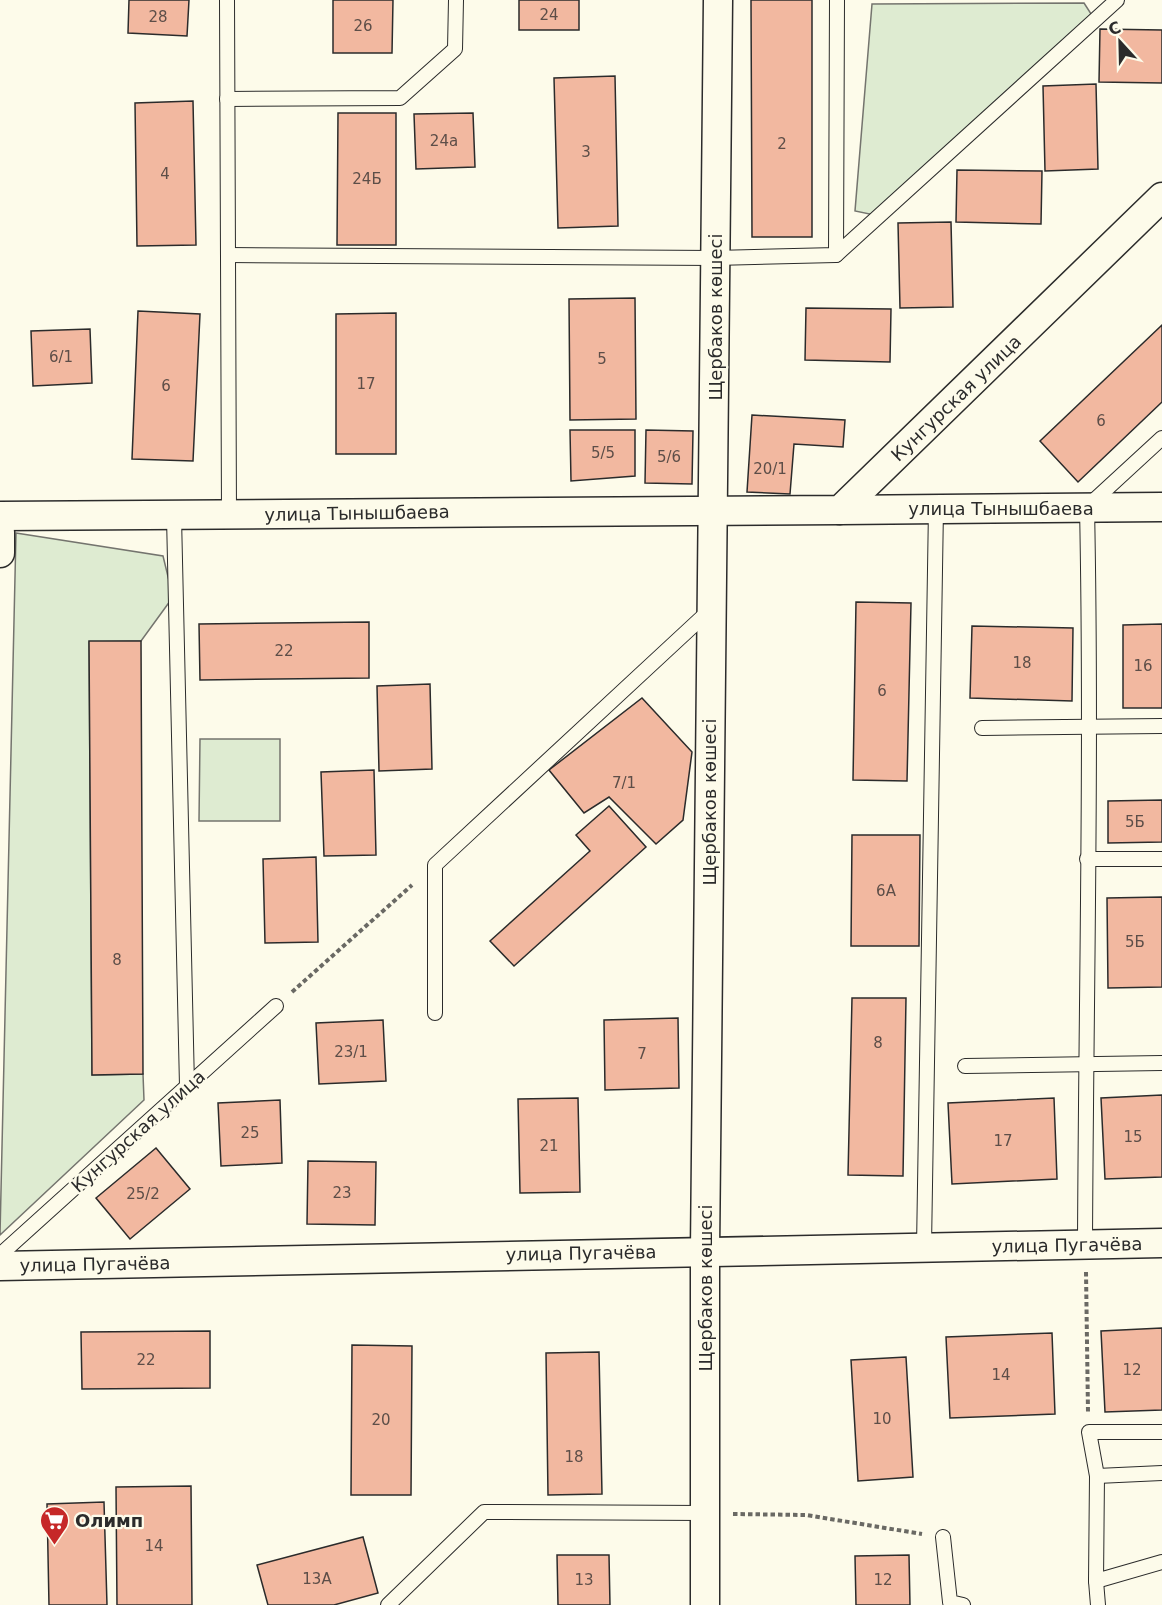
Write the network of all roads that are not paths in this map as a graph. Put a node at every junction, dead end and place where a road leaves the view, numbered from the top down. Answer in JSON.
{"nodes":[{"id":1,"x":227,"y":0,"type":"edge"},
{"id":2,"x":456,"y":0,"type":"edge"},
{"id":3,"x":718,"y":0,"type":"edge"},
{"id":4,"x":837,"y":0,"type":"edge"},
{"id":5,"x":1117,"y":0,"type":"edge"},
{"id":6,"x":227,"y":99,"type":"junction"},
{"id":7,"x":1162,"y":197,"type":"edge"},
{"id":8,"x":228,"y":255,"type":"junction"},
{"id":9,"x":836,"y":255,"type":"junction"},
{"id":10,"x":715,"y":258,"type":"junction"},
{"id":11,"x":1162,"y":438,"type":"edge"},
{"id":12,"x":1087,"y":507,"type":"junction"},
{"id":13,"x":1162,"y":507,"type":"edge"},
{"id":14,"x":936,"y":508,"type":"junction"},
{"id":15,"x":714,"y":509,"type":"junction"},
{"id":16,"x":840,"y":510,"type":"junction"},
{"id":17,"x":228,"y":514,"type":"junction"},
{"id":18,"x":0,"y":516,"type":"edge"},
{"id":19,"x":174,"y":517,"type":"junction"},
{"id":20,"x":0,"y":532,"type":"edge"},
{"id":21,"x":0,"y":553,"type":"edge"},
{"id":22,"x":710,"y":610,"type":"junction"},
{"id":23,"x":1162,"y":726,"type":"edge"},
{"id":24,"x":982,"y":728,"type":"dead end"},
{"id":25,"x":1090,"y":728,"type":"junction"},
{"id":26,"x":1162,"y":859,"type":"edge"},
{"id":27,"x":1087,"y":860,"type":"junction"},
{"id":28,"x":276,"y":1006,"type":"road end"},
{"id":29,"x":435,"y":1013,"type":"dead end"},
{"id":30,"x":1086,"y":1063,"type":"junction"},
{"id":31,"x":1162,"y":1063,"type":"edge"},
{"id":32,"x":965,"y":1066,"type":"dead end"},
{"id":33,"x":186,"y":1086,"type":"junction"},
{"id":34,"x":1162,"y":1243,"type":"edge"},
{"id":35,"x":1085,"y":1245,"type":"junction"},
{"id":36,"x":924,"y":1247,"type":"junction"},
{"id":37,"x":705,"y":1251,"type":"junction"},
{"id":38,"x":0,"y":1255,"type":"edge"},
{"id":39,"x":0,"y":1266,"type":"edge"},
{"id":40,"x":1162,"y":1432,"type":"edge"},
{"id":41,"x":1162,"y":1473,"type":"edge"},
{"id":42,"x":1097,"y":1476,"type":"junction"},
{"id":43,"x":705,"y":1514,"type":"junction"},
{"id":44,"x":943,"y":1537,"type":"road end"},
{"id":45,"x":1162,"y":1562,"type":"edge"},
{"id":46,"x":1096,"y":1581,"type":"junction"},
{"id":47,"x":388,"y":1605,"type":"edge"},
{"id":48,"x":705,"y":1605,"type":"edge"},
{"id":49,"x":963,"y":1605,"type":"edge"},
{"id":50,"x":1098,"y":1605,"type":"edge"}],
"edges":[{"from":1,"to":6,"type":"lane"},
{"from":2,"to":6,"type":"lane"},
{"from":3,"to":10,"type":"street","name":"Щербаков көшесі"},
{"from":4,"to":9,"type":"lane"},
{"from":5,"to":9,"type":"lane"},
{"from":6,"to":8,"type":"lane"},
{"from":7,"to":16,"type":"street","name":"Кунгурская улица"},
{"from":8,"to":10,"type":"lane"},
{"from":8,"to":17,"type":"lane"},
{"from":9,"to":10,"type":"lane"},
{"from":10,"to":15,"type":"street","name":"Щербаков көшесі"},
{"from":11,"to":12,"type":"lane"},
{"from":12,"to":13,"type":"street","name":"улица Тынышбаева"},
{"from":12,"to":14,"type":"street","name":"улица Тынышбаева"},
{"from":12,"to":25,"type":"lane"},
{"from":14,"to":16,"type":"street","name":"улица Тынышбаева"},
{"from":14,"to":36,"type":"lane"},
{"from":15,"to":16,"type":"street"},
{"from":15,"to":17,"type":"street","name":"улица Тынышбаева"},
{"from":15,"to":22,"type":"street","name":"Щербаков көшесі"},
{"from":17,"to":19,"type":"street","name":"улица Тынышбаева"},
{"from":18,"to":19,"type":"street","name":"улица Тынышбаева"},
{"from":19,"to":33,"type":"lane"},
{"from":20,"to":21,"type":"street"},
{"from":22,"to":29,"type":"lane"},
{"from":22,"to":37,"type":"street","name":"Щербаков көшесі"},
{"from":23,"to":25,"type":"lane"},
{"from":24,"to":25,"type":"lane"},
{"from":25,"to":27,"type":"lane"},
{"from":26,"to":27,"type":"lane"},
{"from":27,"to":30,"type":"lane"},
{"from":28,"to":33,"type":"lane","name":"Кунгурская улица"},
{"from":30,"to":31,"type":"lane"},
{"from":30,"to":32,"type":"lane"},
{"from":30,"to":35,"type":"lane"},
{"from":33,"to":38,"type":"lane","name":"Кунгурская улица"},
{"from":34,"to":35,"type":"street","name":"улица Пугачёва"},
{"from":35,"to":36,"type":"street","name":"улица Пугачёва"},
{"from":36,"to":37,"type":"street","name":"улица Пугачёва"},
{"from":37,"to":39,"type":"street","name":"улица Пугачёва"},
{"from":37,"to":43,"type":"street","name":"Щербаков көшесі"},
{"from":40,"to":42,"type":"lane"},
{"from":41,"to":42,"type":"lane"},
{"from":42,"to":46,"type":"lane"},
{"from":43,"to":47,"type":"lane"},
{"from":43,"to":48,"type":"street","name":"Щербаков көшесі"},
{"from":44,"to":49,"type":"lane"},
{"from":45,"to":46,"type":"lane"},
{"from":46,"to":50,"type":"lane"}]}
